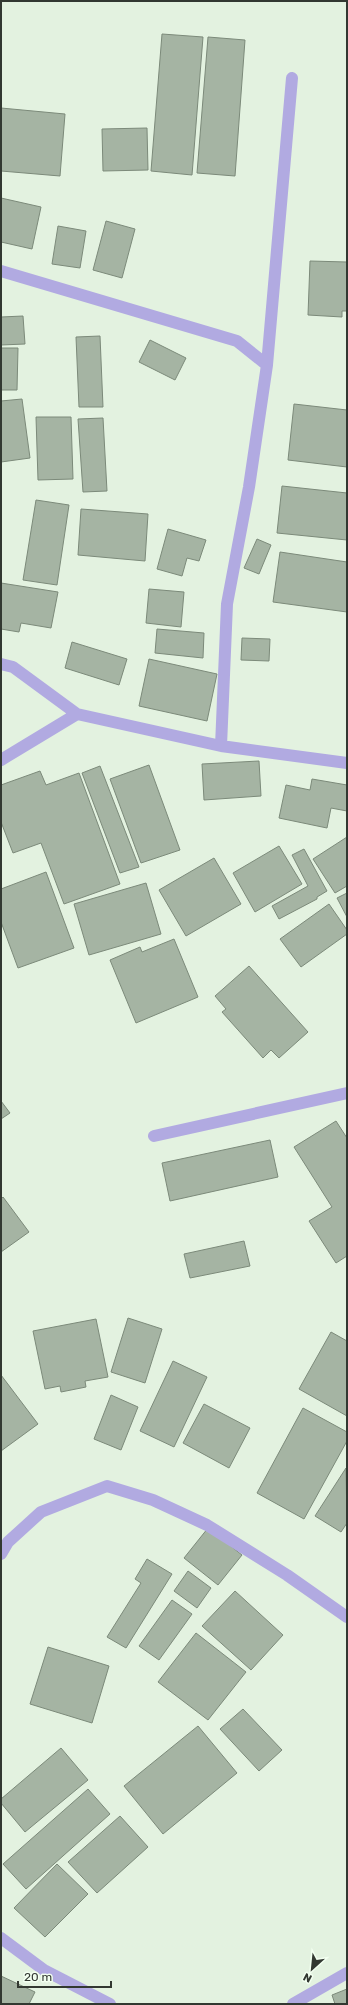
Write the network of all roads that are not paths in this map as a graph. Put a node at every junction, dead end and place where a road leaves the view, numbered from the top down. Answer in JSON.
{"nodes":[{"id":1,"x":292,"y":78,"type":"dead end"},
{"id":2,"x":1,"y":271,"type":"edge"},
{"id":3,"x":267,"y":365,"type":"junction"},
{"id":4,"x":1,"y":664,"type":"edge"},
{"id":5,"x":77,"y":714,"type":"junction"},
{"id":6,"x":221,"y":746,"type":"junction"},
{"id":7,"x":1,"y":760,"type":"edge"},
{"id":8,"x":347,"y":763,"type":"edge"},
{"id":9,"x":347,"y":1094,"type":"edge"},
{"id":10,"x":154,"y":1136,"type":"dead end"},
{"id":11,"x":1,"y":1554,"type":"edge"},
{"id":12,"x":347,"y":1617,"type":"edge"},
{"id":13,"x":1,"y":1938,"type":"edge"},
{"id":14,"x":347,"y":1973,"type":"edge"},
{"id":15,"x":110,"y":2004,"type":"edge"},
{"id":16,"x":293,"y":2004,"type":"edge"}],
"edges":[{"from":1,"to":3,"type":"street"},
{"from":2,"to":3,"type":"street"},
{"from":3,"to":6,"type":"street"},
{"from":4,"to":5,"type":"street"},
{"from":5,"to":6,"type":"street"},
{"from":5,"to":7,"type":"street"},
{"from":6,"to":8,"type":"street"},
{"from":9,"to":10,"type":"street"},
{"from":11,"to":12,"type":"street"},
{"from":13,"to":15,"type":"street"},
{"from":14,"to":16,"type":"street"}]}
